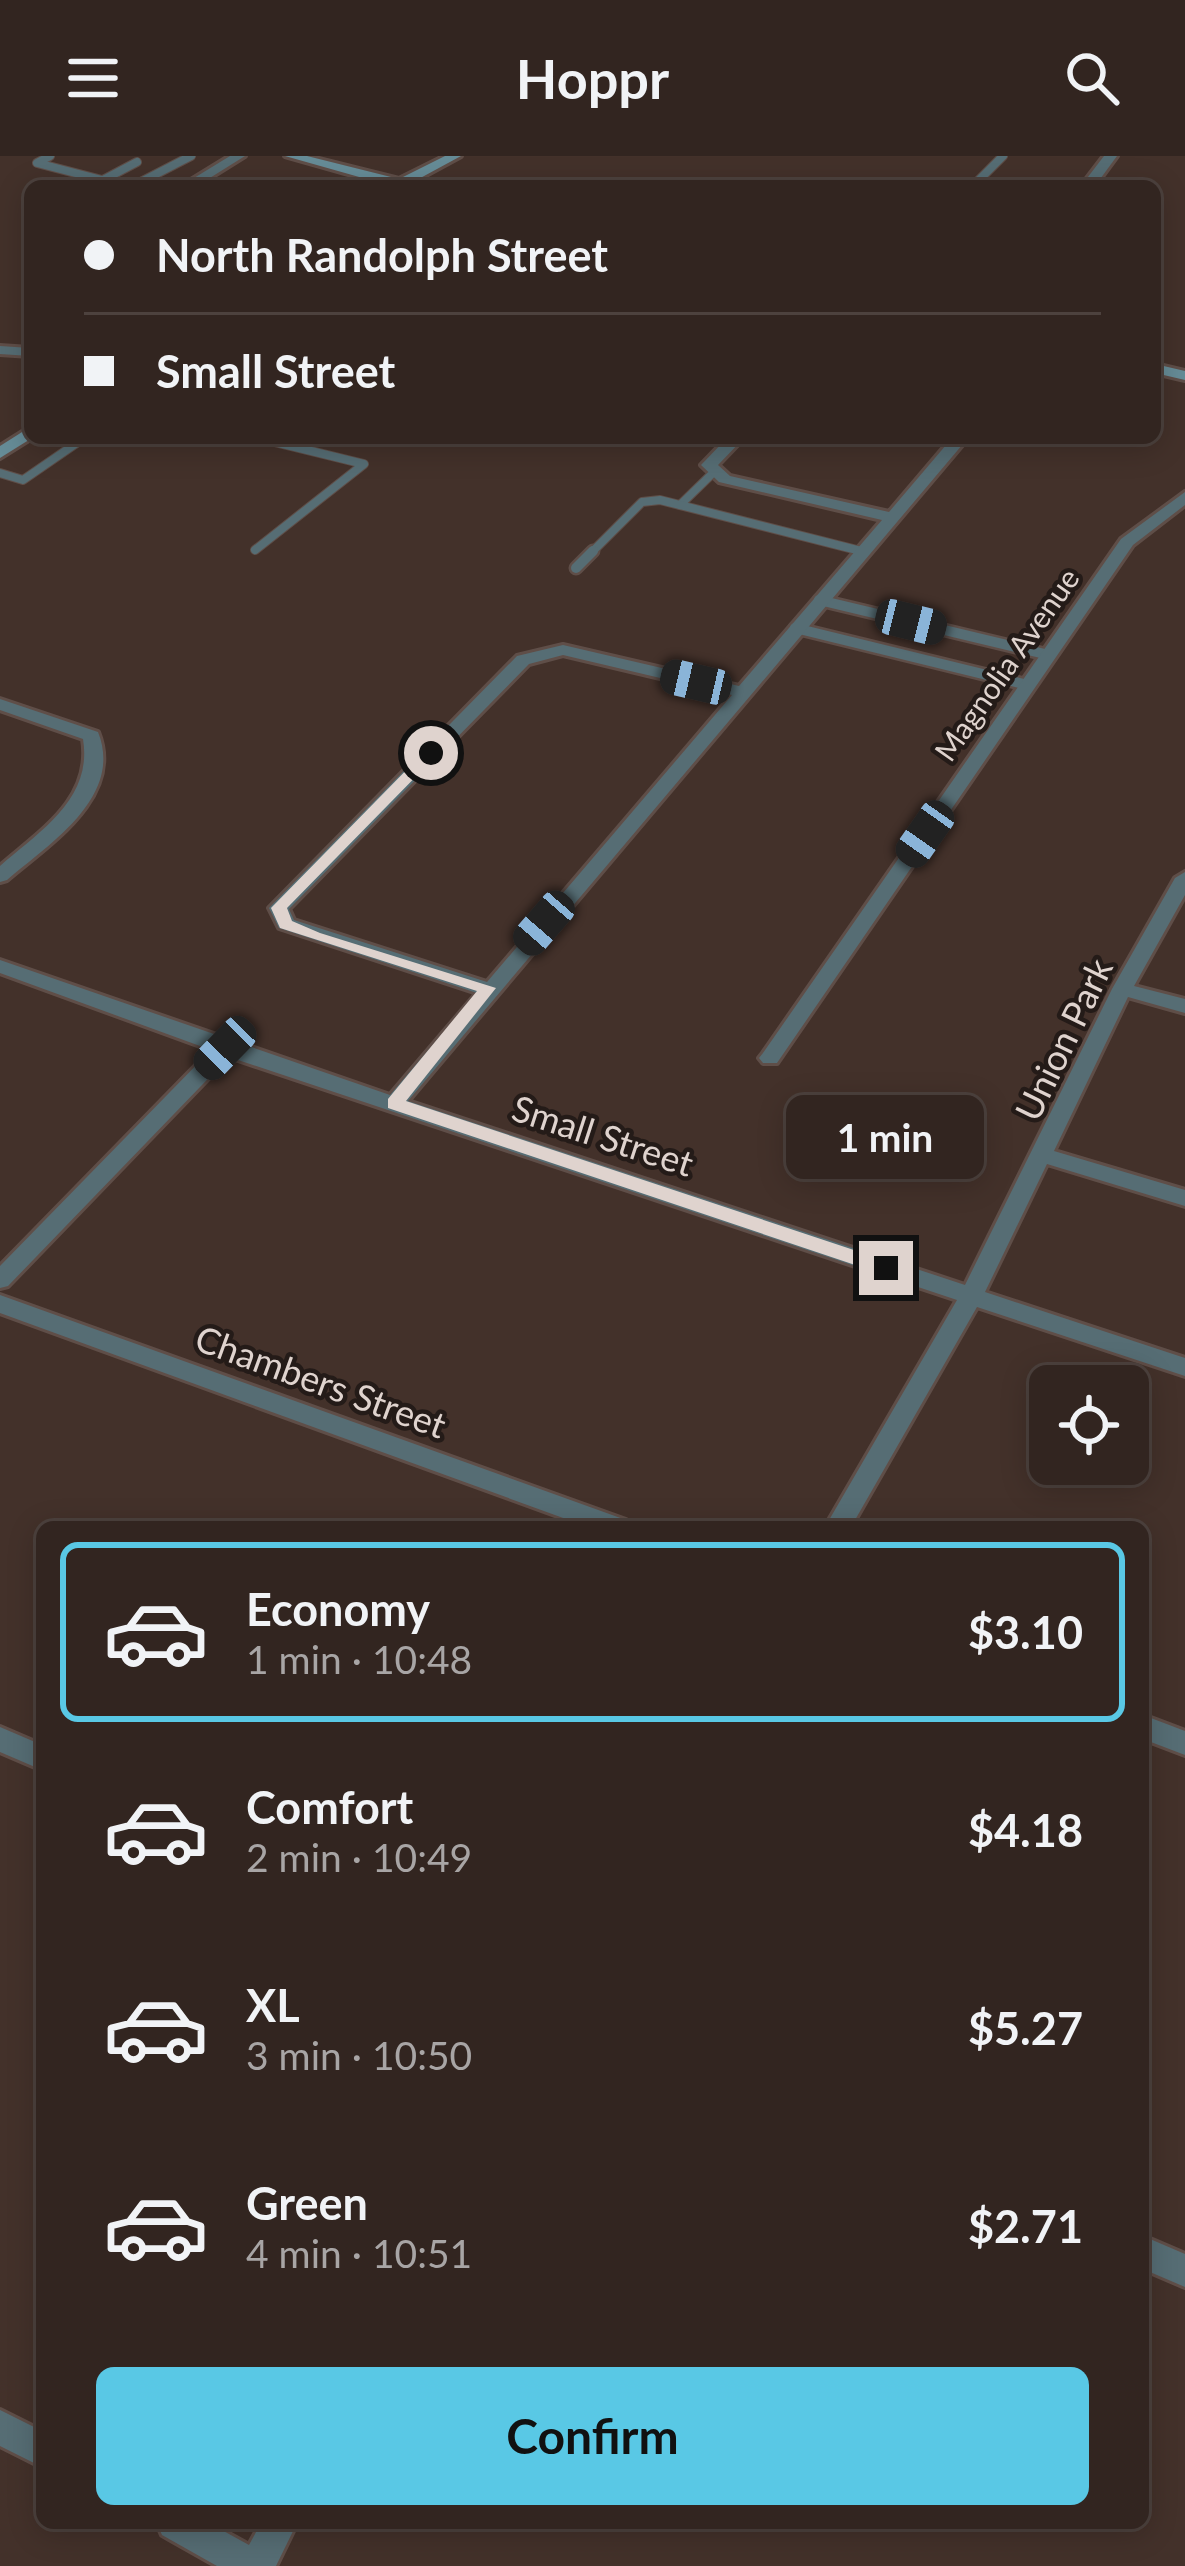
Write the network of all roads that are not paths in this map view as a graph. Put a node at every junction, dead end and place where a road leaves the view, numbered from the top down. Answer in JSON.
{"nodes":[{"id":1,"x":50,"y":156,"type":"edge"},
{"id":2,"x":191,"y":156,"type":"edge"},
{"id":3,"x":239,"y":156,"type":"edge"},
{"id":4,"x":291,"y":156,"type":"edge"},
{"id":5,"x":455,"y":156,"type":"edge"},
{"id":6,"x":1003,"y":156,"type":"edge"},
{"id":7,"x":1111,"y":156,"type":"edge"},
{"id":8,"x":136,"y":159,"type":"edge"},
{"id":9,"x":164,"y":170,"type":"junction"},
{"id":10,"x":103,"y":180,"type":"joint"},
{"id":11,"x":142,"y":180,"type":"edge"},
{"id":12,"x":198,"y":180,"type":"edge"},
{"id":13,"x":383,"y":180,"type":"edge"},
{"id":14,"x":411,"y":180,"type":"edge"},
{"id":15,"x":979,"y":180,"type":"edge"},
{"id":16,"x":1093,"y":180,"type":"edge"},
{"id":17,"x":75,"y":444,"type":"edge"},
{"id":18,"x":282,"y":444,"type":"edge"},
{"id":19,"x":730,"y":444,"type":"edge"},
{"id":20,"x":955,"y":444,"type":"edge"},
{"id":21,"x":716,"y":470,"type":"junction"},
{"id":22,"x":0,"y":473,"type":"edge"},
{"id":23,"x":1185,"y":497,"type":"edge"},
{"id":24,"x":680,"y":505,"type":"junction"},
{"id":25,"x":890,"y":517,"type":"junction"},
{"id":26,"x":256,"y":550,"type":"dead end"},
{"id":27,"x":861,"y":551,"type":"junction"},
{"id":28,"x":576,"y":568,"type":"dead end"},
{"id":29,"x":819,"y":600,"type":"junction"},
{"id":30,"x":795,"y":628,"type":"junction"},
{"id":31,"x":1049,"y":655,"type":"junction"},
{"id":32,"x":1028,"y":685,"type":"junction"},
{"id":33,"x":741,"y":692,"type":"junction"},
{"id":34,"x":0,"y":704,"type":"edge"},
{"id":35,"x":0,"y":876,"type":"edge"},
{"id":36,"x":1185,"y":878,"type":"edge"},
{"id":37,"x":0,"y":966,"type":"edge"},
{"id":38,"x":488,"y":988,"type":"junction"},
{"id":39,"x":1122,"y":989,"type":"junction"},
{"id":40,"x":1185,"y":1006,"type":"edge"},
{"id":41,"x":225,"y":1048,"type":"junction"},
{"id":42,"x":770,"y":1058,"type":"dead end"},
{"id":43,"x":394,"y":1103,"type":"junction"},
{"id":44,"x":1043,"y":1155,"type":"junction"},
{"id":45,"x":1185,"y":1198,"type":"edge"},
{"id":46,"x":0,"y":1280,"type":"edge"},
{"id":47,"x":970,"y":1297,"type":"junction"},
{"id":48,"x":0,"y":1304,"type":"edge"},
{"id":49,"x":1185,"y":1366,"type":"edge"},
{"id":50,"x":599,"y":1521,"type":"edge"},
{"id":51,"x":841,"y":1521,"type":"edge"},
{"id":52,"x":1149,"y":1729,"type":"edge"},
{"id":53,"x":0,"y":1738,"type":"edge"},
{"id":54,"x":1185,"y":1743,"type":"edge"},
{"id":55,"x":36,"y":1755,"type":"edge"},
{"id":56,"x":1149,"y":2255,"type":"edge"},
{"id":57,"x":1185,"y":2271,"type":"edge"},
{"id":58,"x":0,"y":2427,"type":"edge"},
{"id":59,"x":36,"y":2447,"type":"edge"},
{"id":60,"x":185,"y":2529,"type":"edge"},
{"id":61,"x":276,"y":2529,"type":"edge"},
{"id":62,"x":254,"y":2566,"type":"edge"}],
"edges":[{"from":1,"to":10,"type":"lane"},
{"from":2,"to":9,"type":"lane"},
{"from":3,"to":12,"type":"street"},
{"from":4,"to":13,"type":"street"},
{"from":5,"to":14,"type":"street"},
{"from":6,"to":15,"type":"lane"},
{"from":7,"to":16,"type":"street"},
{"from":8,"to":9,"type":"lane"},
{"from":8,"to":10,"type":"lane"},
{"from":9,"to":11,"type":"lane"},
{"from":17,"to":22,"type":"lane"},
{"from":18,"to":26,"type":"lane"},
{"from":19,"to":21,"type":"street"},
{"from":20,"to":25,"type":"street"},
{"from":21,"to":24,"type":"lane"},
{"from":21,"to":25,"type":"street"},
{"from":23,"to":31,"type":"street","name":"Magnolia Avenue"},
{"from":24,"to":27,"type":"lane"},
{"from":24,"to":28,"type":"lane"},
{"from":25,"to":27,"type":"street"},
{"from":27,"to":29,"type":"street"},
{"from":29,"to":30,"type":"street"},
{"from":29,"to":31,"type":"lane"},
{"from":30,"to":32,"type":"lane"},
{"from":30,"to":33,"type":"street"},
{"from":31,"to":32,"type":"street","name":"Magnolia Avenue"},
{"from":32,"to":42,"type":"street","name":"Magnolia Avenue"},
{"from":33,"to":38,"type":"street"},
{"from":33,"to":38,"type":"street"},
{"from":34,"to":35,"type":"street"},
{"from":36,"to":39,"type":"street","name":"Union Park"},
{"from":37,"to":41,"type":"street","name":"Small Street"},
{"from":38,"to":43,"type":"street"},
{"from":39,"to":40,"type":"street"},
{"from":39,"to":44,"type":"street","name":"Union Park"},
{"from":41,"to":43,"type":"street","name":"Small Street"},
{"from":41,"to":46,"type":"street"},
{"from":43,"to":47,"type":"street","name":"Small Street"},
{"from":44,"to":45,"type":"street"},
{"from":44,"to":47,"type":"street","name":"Union Park"},
{"from":47,"to":49,"type":"street","name":"Small Street"},
{"from":47,"to":51,"type":"street","name":"Union Park"},
{"from":48,"to":50,"type":"street","name":"Chambers Street"},
{"from":52,"to":54,"type":"street"},
{"from":53,"to":55,"type":"street"},
{"from":56,"to":57,"type":"street"},
{"from":58,"to":59,"type":"street"},
{"from":60,"to":62,"type":"street"},
{"from":61,"to":62,"type":"street"}]}
